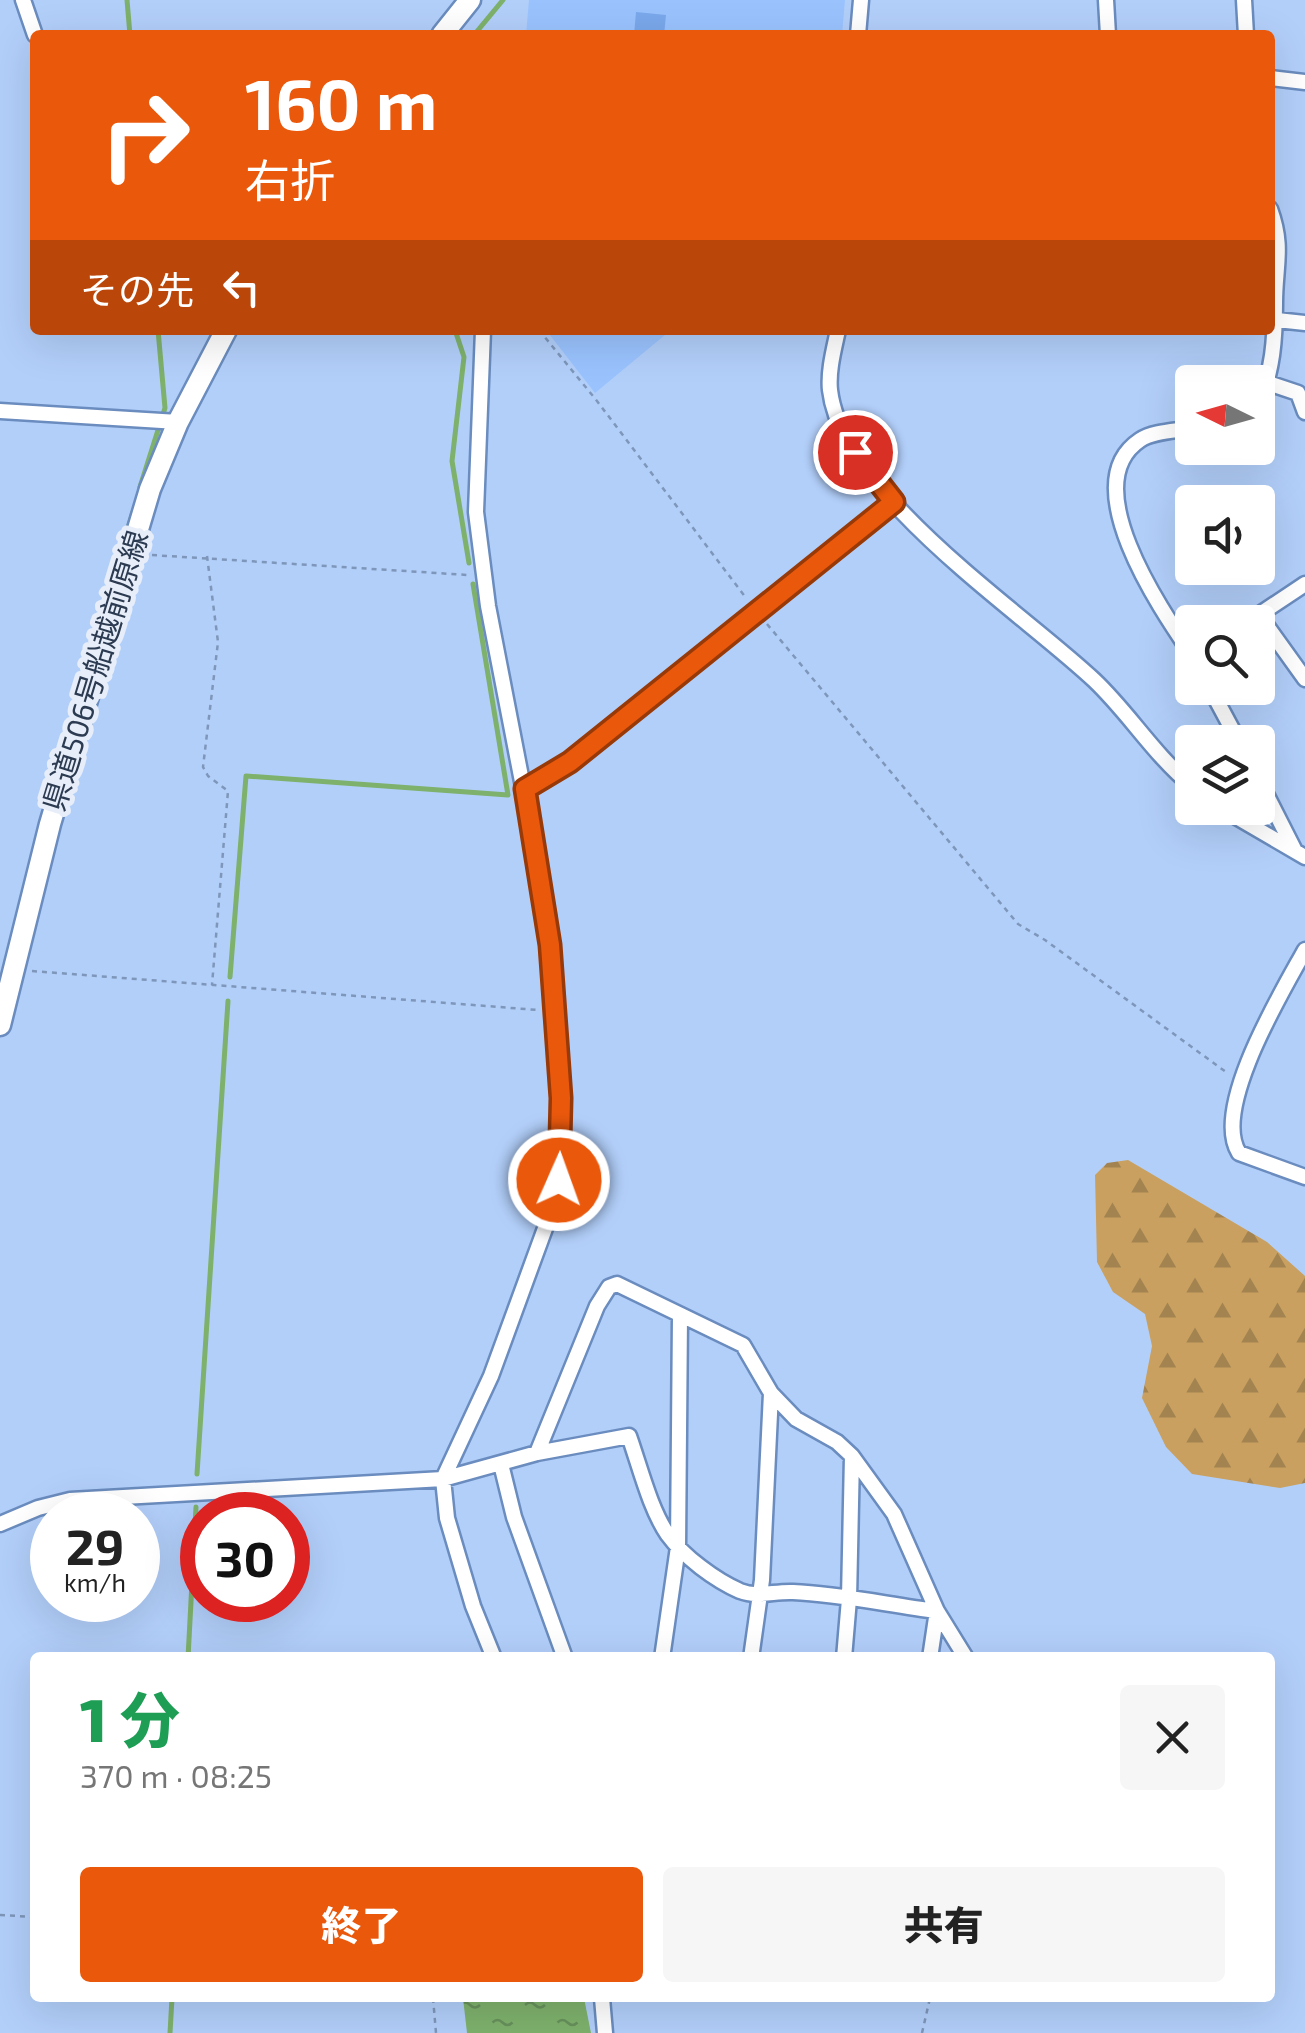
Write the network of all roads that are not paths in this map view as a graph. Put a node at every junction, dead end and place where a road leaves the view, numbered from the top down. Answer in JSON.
{"nodes":[{"id":1,"x":22,"y":0,"type":"edge"},
{"id":2,"x":470,"y":0,"type":"edge"},
{"id":3,"x":861,"y":0,"type":"edge"},
{"id":4,"x":1106,"y":0,"type":"edge"},
{"id":5,"x":1244,"y":0,"type":"edge"},
{"id":6,"x":33,"y":30,"type":"edge"},
{"id":7,"x":446,"y":30,"type":"edge"},
{"id":8,"x":858,"y":30,"type":"edge"},
{"id":9,"x":1108,"y":30,"type":"edge"},
{"id":10,"x":1246,"y":30,"type":"edge"},
{"id":11,"x":1275,"y":79,"type":"edge"},
{"id":12,"x":1305,"y":82,"type":"edge"},
{"id":13,"x":1275,"y":223,"type":"edge"},
{"id":14,"x":1275,"y":302,"type":"edge"},
{"id":15,"x":1275,"y":302,"type":"edge"},
{"id":16,"x":1277,"y":320,"type":"junction"},
{"id":17,"x":1305,"y":323,"type":"edge"},
{"id":18,"x":1275,"y":334,"type":"edge"},
{"id":19,"x":223,"y":335,"type":"edge"},
{"id":20,"x":483,"y":335,"type":"edge"},
{"id":21,"x":837,"y":335,"type":"edge"},
{"id":22,"x":1275,"y":335,"type":"edge"},
{"id":23,"x":1271,"y":365,"type":"edge"},
{"id":24,"x":1275,"y":385,"type":"edge"},
{"id":25,"x":0,"y":411,"type":"edge"},
{"id":26,"x":1305,"y":412,"type":"edge"},
{"id":27,"x":178,"y":422,"type":"junction"},
{"id":28,"x":1175,"y":431,"type":"edge"},
{"id":29,"x":894,"y":502,"type":"junction"},
{"id":30,"x":1305,"y":584,"type":"edge"},
{"id":31,"x":1274,"y":605,"type":"edge"},
{"id":32,"x":1175,"y":628,"type":"edge"},
{"id":33,"x":1275,"y":644,"type":"edge"},
{"id":34,"x":1305,"y":679,"type":"edge"},
{"id":35,"x":1175,"y":770,"type":"edge"},
{"id":36,"x":525,"y":789,"type":"junction"},
{"id":37,"x":1275,"y":809,"type":"edge"},
{"id":38,"x":1250,"y":825,"type":"edge"},
{"id":39,"x":1300,"y":855,"type":"edge"},
{"id":40,"x":1305,"y":950,"type":"edge"},
{"id":41,"x":8,"y":969,"type":"edge"},
{"id":42,"x":0,"y":1025,"type":"edge"},
{"id":43,"x":1305,"y":1177,"type":"edge"},
{"id":44,"x":680,"y":1316,"type":"junction"},
{"id":45,"x":771,"y":1392,"type":"junction"},
{"id":46,"x":537,"y":1454,"type":"junction"},
{"id":47,"x":852,"y":1456,"type":"junction"},
{"id":48,"x":502,"y":1464,"type":"junction"},
{"id":49,"x":442,"y":1479,"type":"junction"},
{"id":50,"x":0,"y":1524,"type":"edge"},
{"id":51,"x":678,"y":1547,"type":"junction"},
{"id":52,"x":759,"y":1596,"type":"junction"},
{"id":53,"x":850,"y":1599,"type":"junction"},
{"id":54,"x":937,"y":1612,"type":"junction"},
{"id":55,"x":492,"y":1652,"type":"edge"},
{"id":56,"x":563,"y":1652,"type":"edge"},
{"id":57,"x":663,"y":1652,"type":"edge"},
{"id":58,"x":752,"y":1652,"type":"edge"},
{"id":59,"x":845,"y":1652,"type":"edge"},
{"id":60,"x":931,"y":1652,"type":"edge"},
{"id":61,"x":962,"y":1652,"type":"edge"},
{"id":62,"x":602,"y":2002,"type":"edge"},
{"id":63,"x":605,"y":2033,"type":"edge"}],
"edges":[{"from":1,"to":6,"type":"street"},
{"from":2,"to":7,"type":"main road"},
{"from":3,"to":8,"type":"street"},
{"from":4,"to":9,"type":"street"},
{"from":5,"to":10,"type":"street"},
{"from":11,"to":12,"type":"street"},
{"from":13,"to":15,"type":"street"},
{"from":14,"to":16,"type":"street"},
{"from":16,"to":17,"type":"street"},
{"from":16,"to":18,"type":"street"},
{"from":19,"to":27,"type":"main road","name":"県道506号船越前原線"},
{"from":20,"to":36,"type":"street"},
{"from":21,"to":29,"type":"street"},
{"from":22,"to":23,"type":"street"},
{"from":24,"to":26,"type":"street"},
{"from":25,"to":27,"type":"street"},
{"from":27,"to":41,"type":"main road","name":"県道506号船越前原線"},
{"from":28,"to":32,"type":"street"},
{"from":29,"to":35,"type":"street"},
{"from":29,"to":36,"type":"street"},
{"from":30,"to":31,"type":"street"},
{"from":33,"to":34,"type":"street"},
{"from":36,"to":49,"type":"street"},
{"from":37,"to":39,"type":"street"},
{"from":38,"to":39,"type":"street"},
{"from":40,"to":43,"type":"street"},
{"from":41,"to":42,"type":"main road","name":"県道506号船越前原線"},
{"from":44,"to":45,"type":"street"},
{"from":44,"to":46,"type":"street"},
{"from":44,"to":51,"type":"street"},
{"from":45,"to":47,"type":"street"},
{"from":45,"to":52,"type":"street"},
{"from":46,"to":48,"type":"street"},
{"from":46,"to":51,"type":"street"},
{"from":47,"to":53,"type":"street"},
{"from":47,"to":54,"type":"street"},
{"from":48,"to":49,"type":"street"},
{"from":48,"to":56,"type":"street"},
{"from":49,"to":50,"type":"street"},
{"from":49,"to":55,"type":"street"},
{"from":51,"to":52,"type":"street"},
{"from":51,"to":57,"type":"street"},
{"from":52,"to":53,"type":"street"},
{"from":52,"to":58,"type":"street"},
{"from":53,"to":54,"type":"street"},
{"from":53,"to":59,"type":"street"},
{"from":54,"to":60,"type":"street"},
{"from":54,"to":61,"type":"street"},
{"from":62,"to":63,"type":"street"}]}
